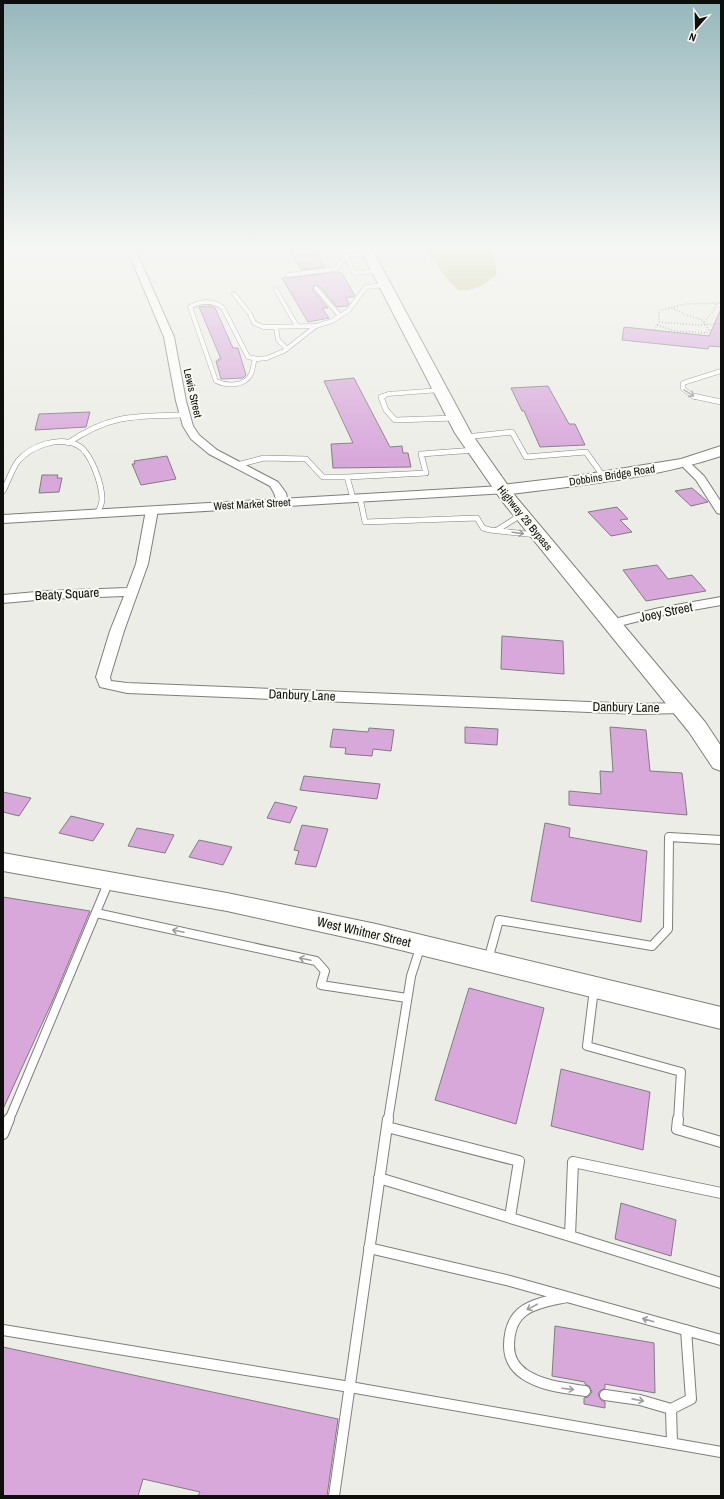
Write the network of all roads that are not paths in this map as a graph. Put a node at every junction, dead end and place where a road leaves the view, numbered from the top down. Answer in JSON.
{"nodes":[{"id":1,"x":162,"y":319,"type":"edge"},
{"id":2,"x":194,"y":319,"type":"edge"},
{"id":3,"x":229,"y":319,"type":"edge"},
{"id":4,"x":252,"y":319,"type":"edge"},
{"id":5,"x":293,"y":319,"type":"edge"},
{"id":6,"x":336,"y":319,"type":"edge"},
{"id":7,"x":403,"y":319,"type":"edge"},
{"id":8,"x":297,"y":326,"type":"junction"},
{"id":9,"x":316,"y":326,"type":"junction"},
{"id":10,"x":276,"y":327,"type":"junction"},
{"id":11,"x":287,"y":349,"type":"junction"},
{"id":12,"x":255,"y":359,"type":"junction"},
{"id":13,"x":721,"y":371,"type":"edge"},
{"id":14,"x":440,"y":390,"type":"junction"},
{"id":15,"x":721,"y":402,"type":"edge"},
{"id":16,"x":185,"y":414,"type":"junction"},
{"id":17,"x":455,"y":418,"type":"junction"},
{"id":18,"x":466,"y":437,"type":"junction"},
{"id":19,"x":68,"y":443,"type":"junction"},
{"id":20,"x":475,"y":450,"type":"junction"},
{"id":21,"x":721,"y":450,"type":"edge"},
{"id":22,"x":684,"y":463,"type":"junction"},
{"id":23,"x":237,"y":465,"type":"junction"},
{"id":24,"x":603,"y":476,"type":"junction"},
{"id":25,"x":347,"y":477,"type":"junction"},
{"id":26,"x":502,"y":490,"type":"junction"},
{"id":27,"x":3,"y":491,"type":"edge"},
{"id":28,"x":356,"y":498,"type":"junction"},
{"id":29,"x":282,"y":503,"type":"junction"},
{"id":30,"x":152,"y":510,"type":"junction"},
{"id":31,"x":721,"y":512,"type":"edge"},
{"id":32,"x":97,"y":514,"type":"junction"},
{"id":33,"x":521,"y":515,"type":"junction"},
{"id":34,"x":3,"y":519,"type":"edge"},
{"id":35,"x":497,"y":530,"type":"junction"},
{"id":36,"x":538,"y":536,"type":"junction"},
{"id":37,"x":132,"y":592,"type":"junction"},
{"id":38,"x":3,"y":599,"type":"edge"},
{"id":39,"x":721,"y":601,"type":"edge"},
{"id":40,"x":611,"y":624,"type":"junction"},
{"id":41,"x":681,"y":708,"type":"junction"},
{"id":42,"x":721,"y":763,"type":"edge"},
{"id":43,"x":721,"y":840,"type":"edge"},
{"id":44,"x":3,"y":862,"type":"edge"},
{"id":45,"x":109,"y":881,"type":"junction"},
{"id":46,"x":96,"y":913,"type":"junction"},
{"id":47,"x":421,"y":945,"type":"junction"},
{"id":48,"x":488,"y":960,"type":"junction"},
{"id":49,"x":594,"y":986,"type":"junction"},
{"id":50,"x":407,"y":998,"type":"junction"},
{"id":51,"x":721,"y":1018,"type":"edge"},
{"id":52,"x":387,"y":1127,"type":"junction"},
{"id":53,"x":3,"y":1134,"type":"edge"},
{"id":54,"x":721,"y":1142,"type":"edge"},
{"id":55,"x":379,"y":1178,"type":"junction"},
{"id":56,"x":721,"y":1193,"type":"edge"},
{"id":57,"x":510,"y":1217,"type":"junction"},
{"id":58,"x":570,"y":1236,"type":"junction"},
{"id":59,"x":369,"y":1248,"type":"junction"},
{"id":60,"x":721,"y":1283,"type":"edge"},
{"id":61,"x":569,"y":1297,"type":"junction"},
{"id":62,"x":3,"y":1330,"type":"edge"},
{"id":63,"x":686,"y":1330,"type":"junction"},
{"id":64,"x":721,"y":1340,"type":"edge"},
{"id":65,"x":350,"y":1387,"type":"junction"},
{"id":66,"x":585,"y":1391,"type":"dead end"},
{"id":67,"x":605,"y":1395,"type":"dead end"},
{"id":68,"x":670,"y":1409,"type":"junction"},
{"id":69,"x":672,"y":1443,"type":"junction"},
{"id":70,"x":721,"y":1452,"type":"edge"},
{"id":71,"x":334,"y":1496,"type":"edge"}],
"edges":[{"from":1,"to":16,"type":"street","name":"Lewis Street"},
{"from":2,"to":12,"type":"lane"},
{"from":3,"to":12,"type":"lane"},
{"from":4,"to":10,"type":"lane"},
{"from":5,"to":8,"type":"lane"},
{"from":6,"to":9,"type":"lane"},
{"from":7,"to":14,"type":"highway","name":"Highway 28 Bypass"},
{"from":8,"to":9,"type":"lane"},
{"from":8,"to":10,"type":"lane"},
{"from":9,"to":11,"type":"lane"},
{"from":10,"to":11,"type":"lane"},
{"from":11,"to":12,"type":"lane"},
{"from":13,"to":15,"type":"lane","one_way":true},
{"from":14,"to":17,"type":"highway","name":"Highway 28 Bypass"},
{"from":14,"to":17,"type":"lane"},
{"from":16,"to":19,"type":"lane"},
{"from":16,"to":23,"type":"street","name":"Lewis Street"},
{"from":17,"to":18,"type":"highway","name":"Highway 28 Bypass"},
{"from":18,"to":20,"type":"highway","name":"Highway 28 Bypass"},
{"from":18,"to":24,"type":"lane"},
{"from":19,"to":27,"type":"lane"},
{"from":19,"to":32,"type":"lane"},
{"from":20,"to":25,"type":"lane"},
{"from":20,"to":26,"type":"highway","name":"Highway 28 Bypass"},
{"from":21,"to":22,"type":"main road","name":"Dobbins Bridge Road"},
{"from":22,"to":24,"type":"main road","name":"Dobbins Bridge Road"},
{"from":22,"to":31,"type":"street"},
{"from":23,"to":25,"type":"lane"},
{"from":23,"to":29,"type":"street","name":"Lewis Street"},
{"from":24,"to":26,"type":"main road","name":"Dobbins Bridge Road"},
{"from":25,"to":28,"type":"lane"},
{"from":26,"to":28,"type":"street","name":"West Market Street"},
{"from":26,"to":33,"type":"highway","name":"Highway 28 Bypass"},
{"from":28,"to":29,"type":"street","name":"West Market Street"},
{"from":28,"to":35,"type":"lane"},
{"from":29,"to":30,"type":"street","name":"West Market Street"},
{"from":30,"to":32,"type":"street","name":"West Market Street"},
{"from":30,"to":37,"type":"street","name":"Danbury Lane"},
{"from":32,"to":34,"type":"street","name":"West Market Street"},
{"from":33,"to":35,"type":"lane"},
{"from":33,"to":36,"type":"highway","name":"Highway 28 Bypass"},
{"from":35,"to":36,"type":"lane","one_way":true},
{"from":36,"to":40,"type":"highway","name":"Highway 28 Bypass"},
{"from":37,"to":38,"type":"street","name":"Beaty Square"},
{"from":37,"to":41,"type":"street","name":"Danbury Lane"},
{"from":39,"to":40,"type":"street","name":"Joey Street"},
{"from":40,"to":41,"type":"highway","name":"Highway 28 Bypass"},
{"from":41,"to":42,"type":"highway","name":"Highway 28 Bypass"},
{"from":43,"to":48,"type":"lane"},
{"from":44,"to":45,"type":"main road","name":"West Whitner Street"},
{"from":45,"to":46,"type":"lane"},
{"from":45,"to":47,"type":"main road","name":"West Whitner Street"},
{"from":50,"to":46,"type":"lane","one_way":true},
{"from":46,"to":53,"type":"lane"},
{"from":47,"to":48,"type":"main road","name":"West Whitner Street"},
{"from":47,"to":50,"type":"lane"},
{"from":48,"to":49,"type":"main road","name":"West Whitner Street"},
{"from":49,"to":51,"type":"main road","name":"West Whitner Street"},
{"from":49,"to":54,"type":"lane"},
{"from":50,"to":52,"type":"lane"},
{"from":52,"to":55,"type":"lane"},
{"from":52,"to":57,"type":"lane"},
{"from":55,"to":57,"type":"lane"},
{"from":55,"to":59,"type":"lane"},
{"from":56,"to":58,"type":"lane"},
{"from":57,"to":58,"type":"lane"},
{"from":58,"to":60,"type":"lane"},
{"from":59,"to":61,"type":"lane"},
{"from":59,"to":65,"type":"lane"},
{"from":63,"to":61,"type":"lane","one_way":true},
{"from":61,"to":66,"type":"lane","one_way":true},
{"from":62,"to":65,"type":"lane"},
{"from":63,"to":64,"type":"lane"},
{"from":63,"to":68,"type":"lane"},
{"from":65,"to":69,"type":"lane"},
{"from":65,"to":71,"type":"lane"},
{"from":67,"to":68,"type":"lane","one_way":true},
{"from":68,"to":69,"type":"lane"},
{"from":69,"to":70,"type":"lane"}]}
